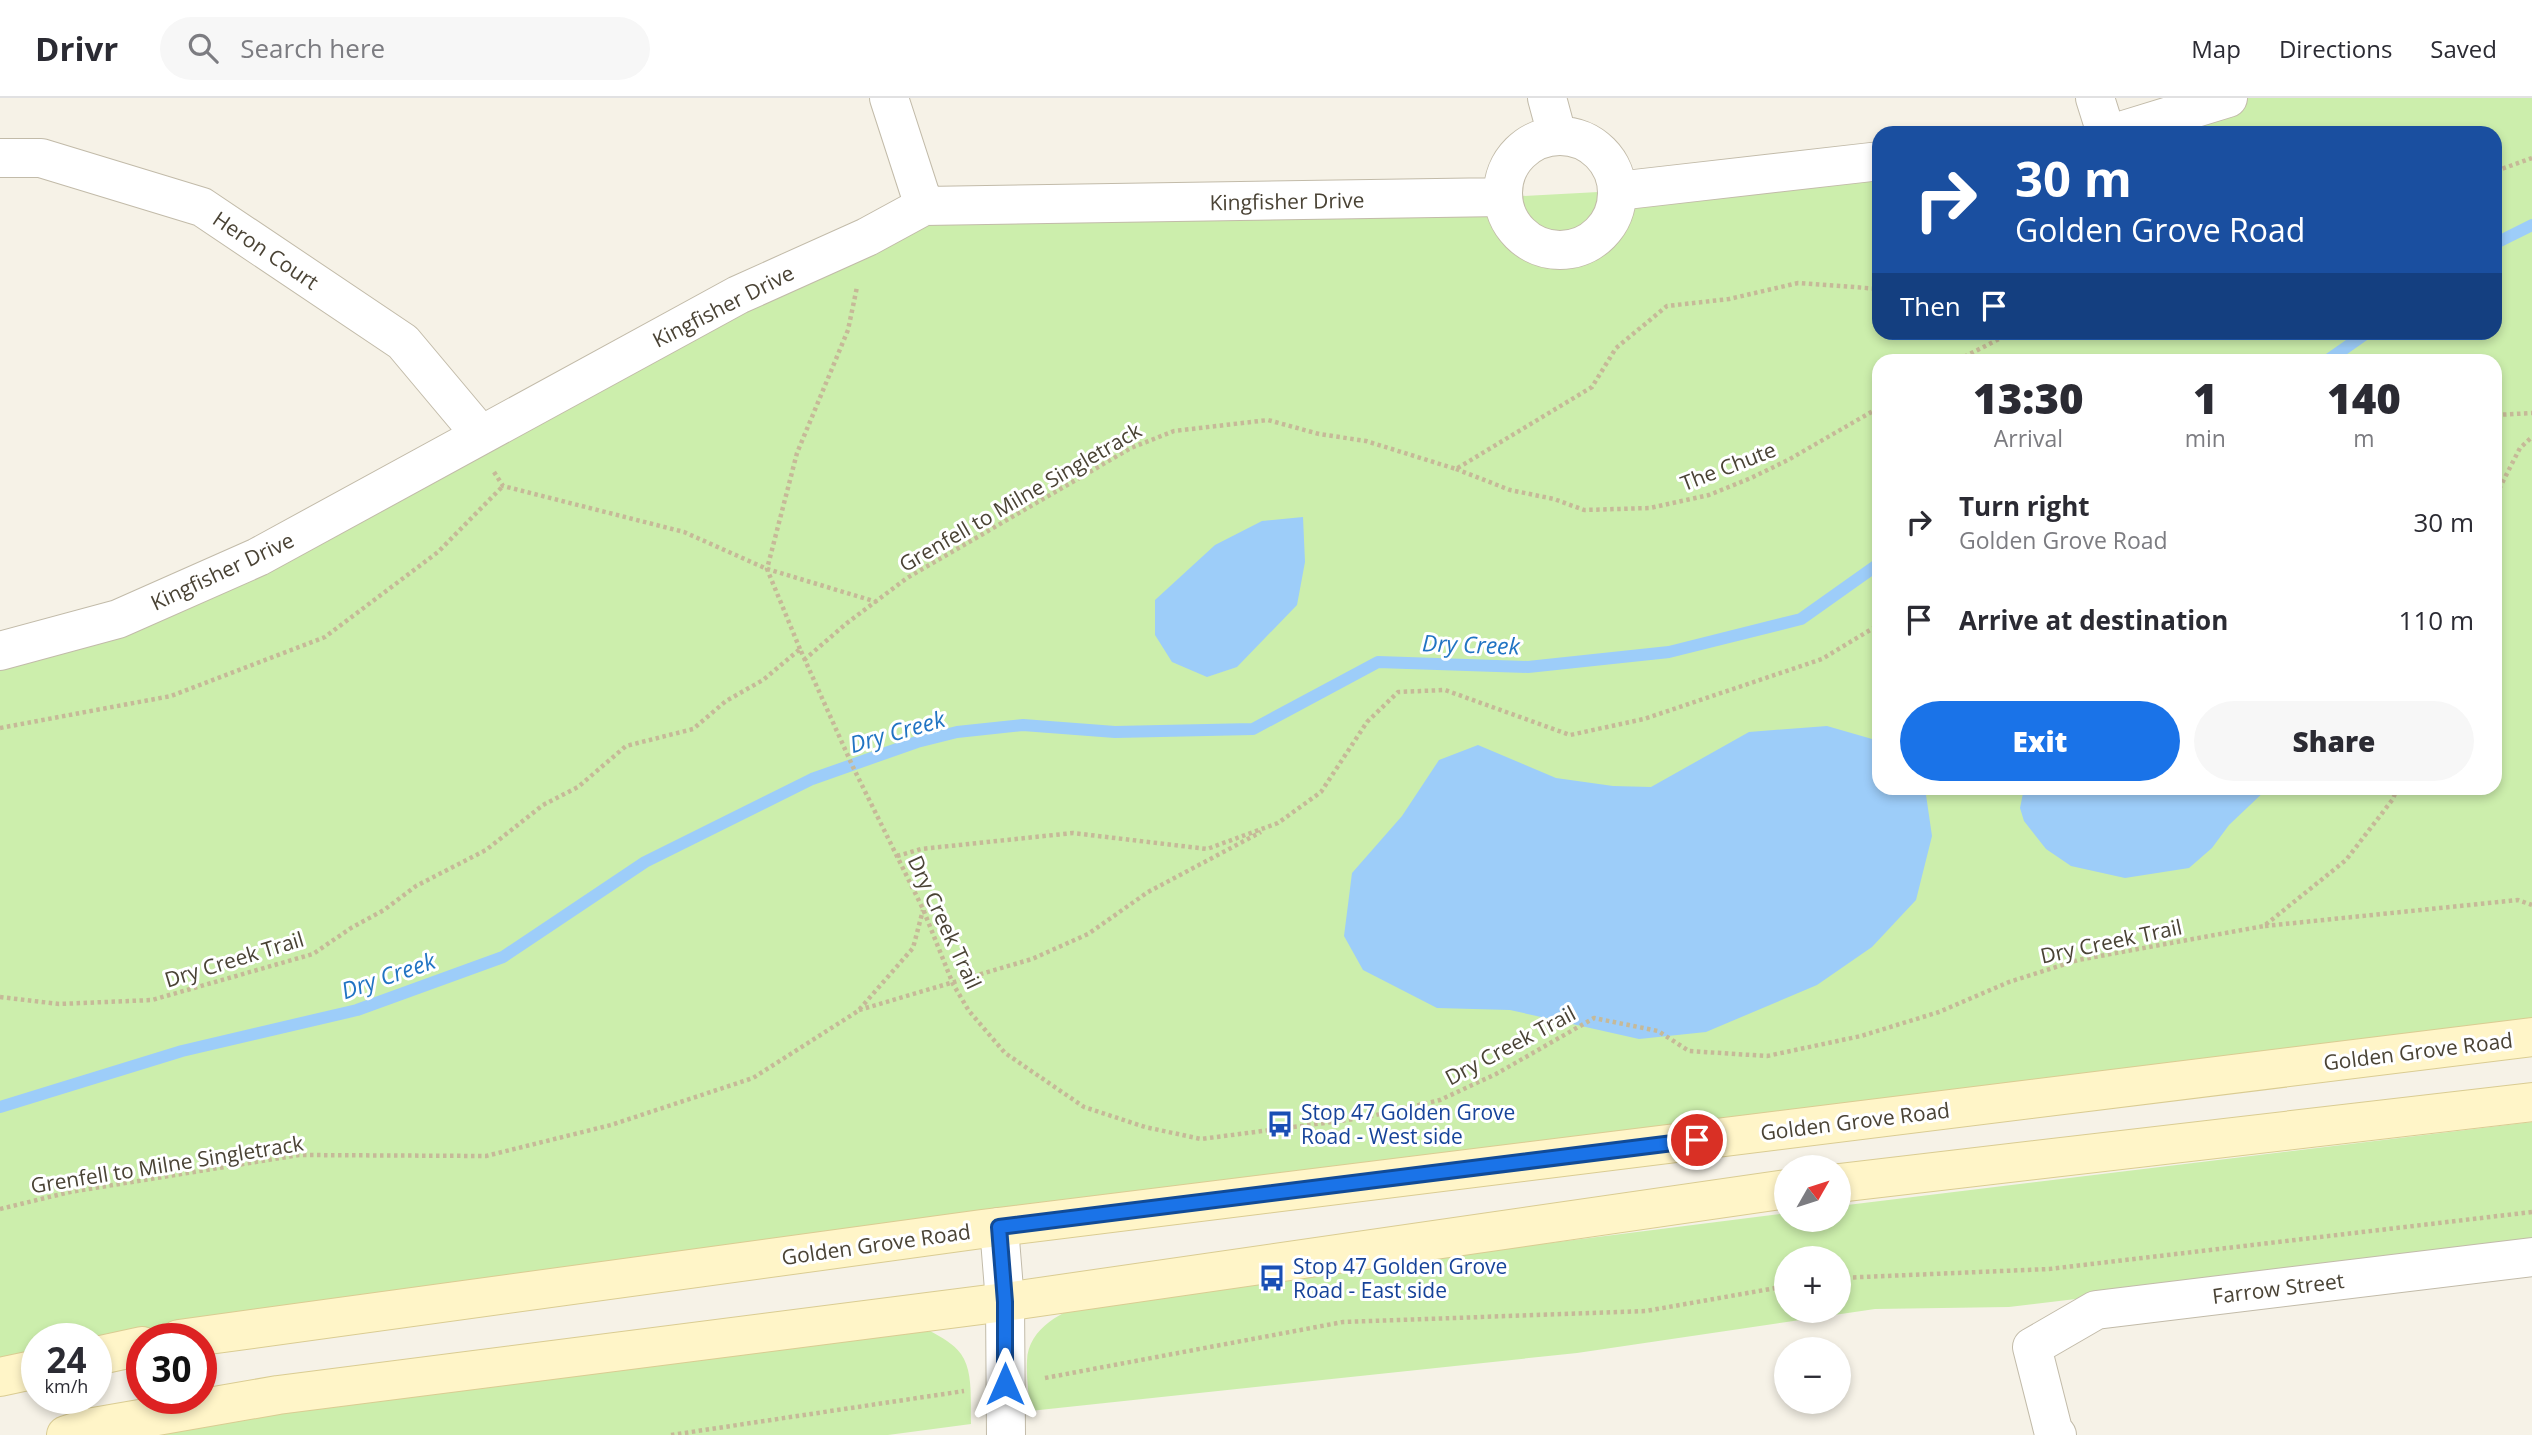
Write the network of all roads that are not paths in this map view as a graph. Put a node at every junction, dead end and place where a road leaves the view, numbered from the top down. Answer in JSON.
{"nodes":[{"id":1,"x":889,"y":98,"type":"edge"},
{"id":2,"x":1547,"y":98,"type":"edge"},
{"id":3,"x":2095,"y":98,"type":"edge"},
{"id":4,"x":2228,"y":98,"type":"edge"},
{"id":5,"x":2104,"y":126,"type":"edge"},
{"id":6,"x":2137,"y":126,"type":"edge"},
{"id":7,"x":1557,"y":135,"type":"junction"},
{"id":8,"x":0,"y":159,"type":"edge"},
{"id":9,"x":1872,"y":162,"type":"edge"},
{"id":10,"x":1617,"y":191,"type":"junction"},
{"id":11,"x":1503,"y":197,"type":"junction"},
{"id":12,"x":924,"y":206,"type":"junction"},
{"id":13,"x":481,"y":435,"type":"junction"},
{"id":14,"x":0,"y":651,"type":"edge"},
{"id":15,"x":2532,"y":1037,"type":"edge"},
{"id":16,"x":2532,"y":1102,"type":"edge"},
{"id":17,"x":1852,"y":1181,"type":"edge"},
{"id":18,"x":1774,"y":1191,"type":"edge"},
{"id":19,"x":999,"y":1227,"type":"junction"},
{"id":20,"x":2532,"y":1257,"type":"edge"},
{"id":21,"x":1005,"y":1302,"type":"junction"},
{"id":22,"x":217,"y":1334,"type":"edge"},
{"id":23,"x":21,"y":1372,"type":"edge"},
{"id":24,"x":0,"y":1377,"type":"edge"},
{"id":25,"x":66,"y":1435,"type":"edge"},
{"id":26,"x":1006,"y":1435,"type":"edge"},
{"id":27,"x":2057,"y":1435,"type":"edge"}],
"edges":[{"from":1,"to":12,"type":"street"},
{"from":2,"to":7,"type":"street"},
{"from":3,"to":5,"type":"street"},
{"from":4,"to":6,"type":"street"},
{"from":7,"to":10,"type":"street"},
{"from":7,"to":11,"type":"street"},
{"from":8,"to":13,"type":"street","name":"Heron Court"},
{"from":9,"to":10,"type":"street"},
{"from":10,"to":11,"type":"street"},
{"from":11,"to":12,"type":"street","name":"Kingfisher Drive"},
{"from":12,"to":13,"type":"street","name":"Kingfisher Drive"},
{"from":13,"to":14,"type":"street","name":"Kingfisher Drive"},
{"from":15,"to":19,"type":"main road","name":"Golden Grove Road"},
{"from":16,"to":17,"type":"main road"},
{"from":18,"to":21,"type":"main road"},
{"from":19,"to":21,"type":"street"},
{"from":19,"to":22,"type":"main road","name":"Golden Grove Road"},
{"from":20,"to":27,"type":"street","name":"Farrow Street"},
{"from":21,"to":25,"type":"main road"},
{"from":21,"to":26,"type":"street"},
{"from":23,"to":24,"type":"main road"}]}
